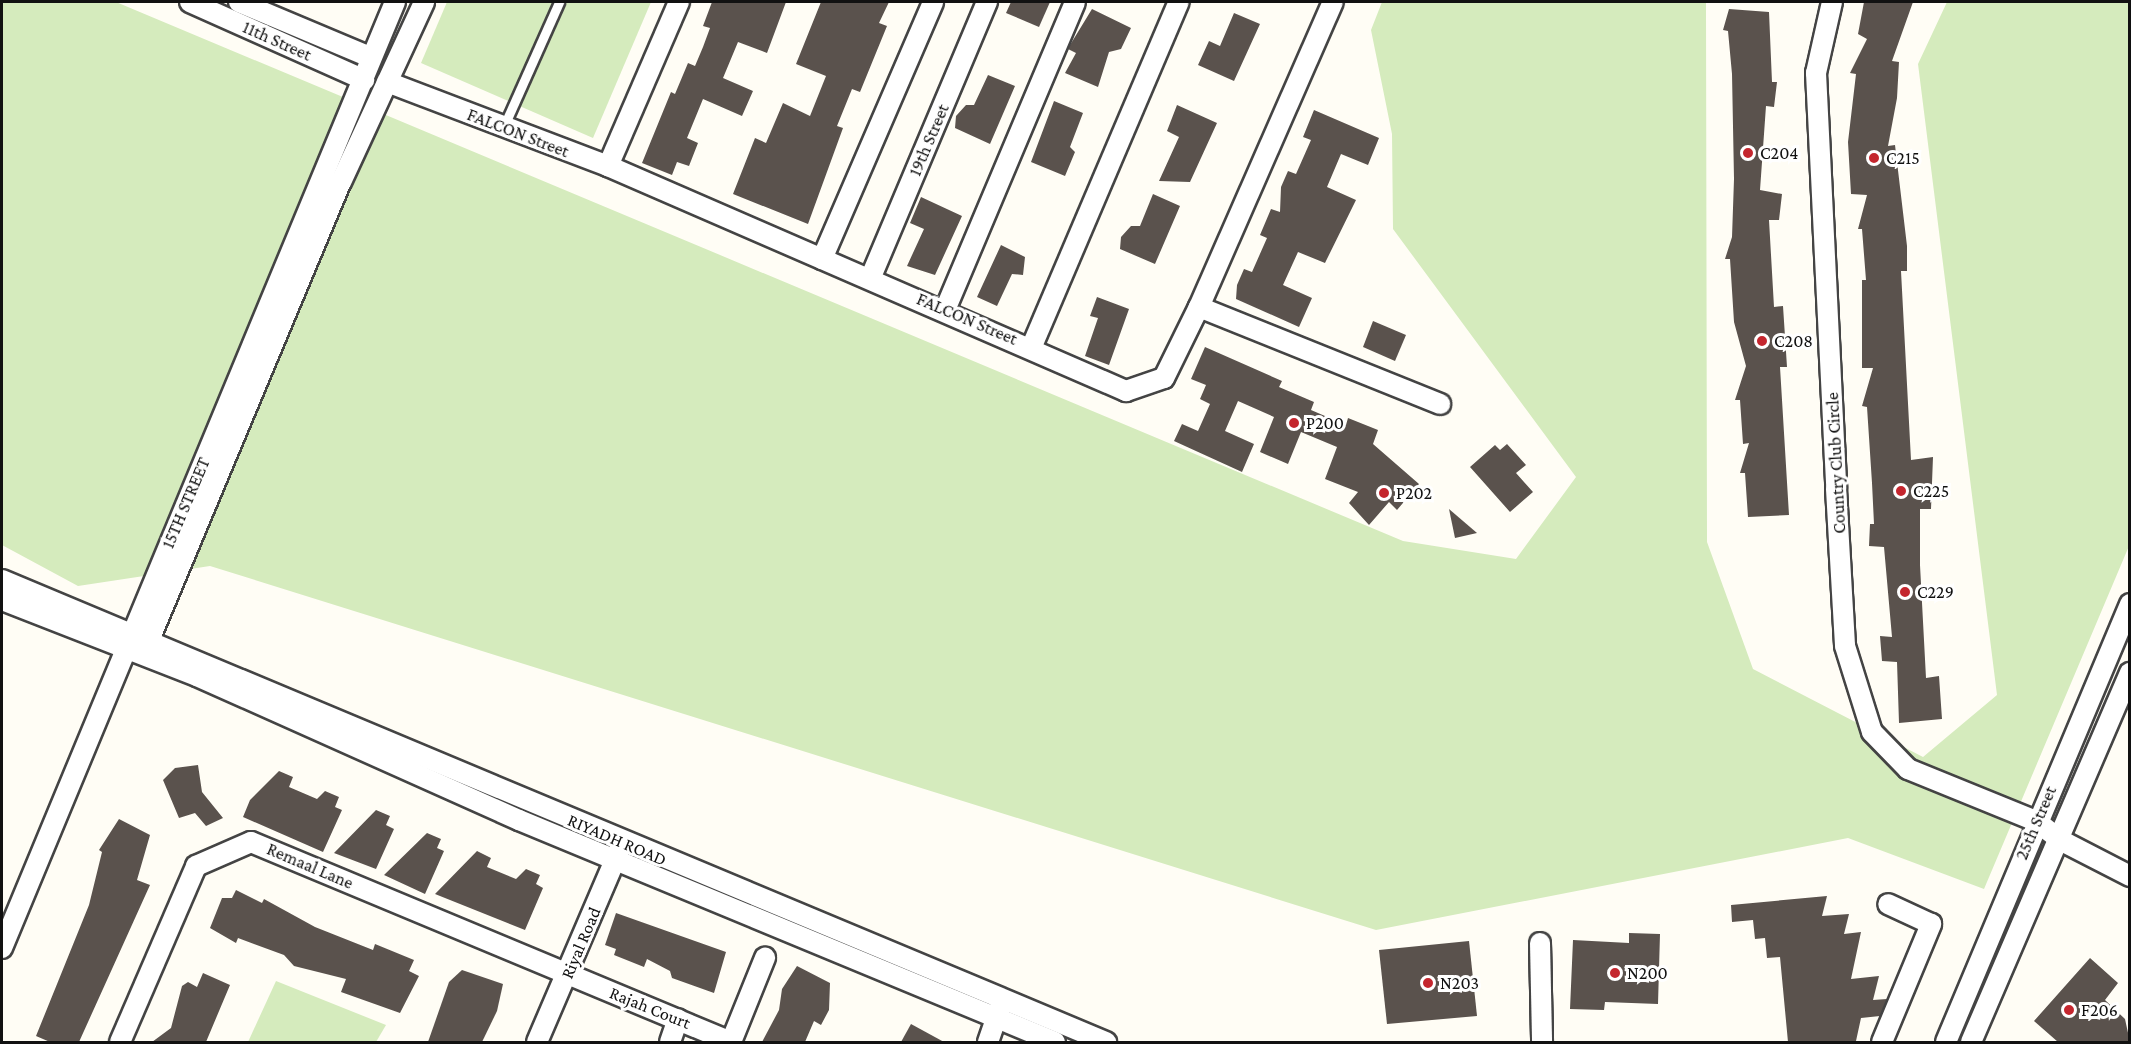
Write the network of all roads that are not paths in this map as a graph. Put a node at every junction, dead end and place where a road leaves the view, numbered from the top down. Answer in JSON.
{"nodes":[{"id":1,"x":190,"y":2,"type":"edge"},
{"id":2,"x":239,"y":2,"type":"edge"},
{"id":3,"x":395,"y":2,"type":"edge"},
{"id":4,"x":424,"y":2,"type":"edge"},
{"id":5,"x":558,"y":2,"type":"edge"},
{"id":6,"x":679,"y":2,"type":"edge"},
{"id":7,"x":933,"y":2,"type":"edge"},
{"id":8,"x":987,"y":2,"type":"edge"},
{"id":9,"x":1075,"y":2,"type":"edge"},
{"id":10,"x":1179,"y":2,"type":"edge"},
{"id":11,"x":1333,"y":2,"type":"edge"},
{"id":12,"x":1832,"y":2,"type":"edge"},
{"id":13,"x":370,"y":57,"type":"junction"},
{"id":14,"x":364,"y":80,"type":"junction"},
{"id":15,"x":387,"y":82,"type":"junction"},
{"id":16,"x":502,"y":129,"type":"junction"},
{"id":17,"x":608,"y":166,"type":"junction"},
{"id":18,"x":822,"y":259,"type":"junction"},
{"id":19,"x":870,"y":279,"type":"junction"},
{"id":20,"x":1200,"y":307,"type":"junction"},
{"id":21,"x":945,"y":310,"type":"junction"},
{"id":22,"x":1032,"y":346,"type":"junction"},
{"id":23,"x":1440,"y":405,"type":"dead end"},
{"id":24,"x":2,"y":580,"type":"edge"},
{"id":25,"x":2,"y":600,"type":"edge"},
{"id":26,"x":2130,"y":604,"type":"edge"},
{"id":27,"x":133,"y":642,"type":"junction"},
{"id":28,"x":2130,"y":673,"type":"edge"},
{"id":29,"x":2036,"y":821,"type":"junction"},
{"id":30,"x":2060,"y":840,"type":"junction"},
{"id":31,"x":619,"y":851,"type":"junction"},
{"id":32,"x":2130,"y":876,"type":"edge"},
{"id":33,"x":1887,"y":904,"type":"dead end"},
{"id":34,"x":1540,"y":943,"type":"dead end"},
{"id":35,"x":2,"y":948,"type":"edge"},
{"id":36,"x":765,"y":958,"type":"dead end"},
{"id":37,"x":568,"y":974,"type":"junction"},
{"id":38,"x":1004,"y":997,"type":"junction"},
{"id":39,"x":996,"y":1018,"type":"junction"},
{"id":40,"x":678,"y":1019,"type":"junction"},
{"id":41,"x":120,"y":1042,"type":"edge"},
{"id":42,"x":537,"y":1042,"type":"edge"},
{"id":43,"x":670,"y":1042,"type":"edge"},
{"id":44,"x":731,"y":1042,"type":"edge"},
{"id":45,"x":988,"y":1042,"type":"edge"},
{"id":46,"x":1055,"y":1042,"type":"edge"},
{"id":47,"x":1106,"y":1042,"type":"edge"},
{"id":48,"x":1542,"y":1042,"type":"edge"},
{"id":49,"x":1882,"y":1042,"type":"edge"},
{"id":50,"x":1946,"y":1042,"type":"edge"},
{"id":51,"x":1971,"y":1042,"type":"edge"}],
"edges":[{"from":1,"to":14,"type":"street","name":"11th Street"},
{"from":2,"to":13,"type":"street"},
{"from":3,"to":13,"type":"street","name":"15TH STREET"},
{"from":4,"to":15,"type":"street"},
{"from":5,"to":16,"type":"lane"},
{"from":6,"to":17,"type":"street"},
{"from":7,"to":18,"type":"street"},
{"from":8,"to":19,"type":"street","name":"19th Street"},
{"from":9,"to":21,"type":"street"},
{"from":10,"to":22,"type":"street"},
{"from":11,"to":20,"type":"street","name":"FALCON Street"},
{"from":12,"to":29,"type":"street","name":"Country Club Circle"},
{"from":13,"to":14,"type":"street","name":"15TH STREET"},
{"from":14,"to":27,"type":"street","name":"15TH STREET"},
{"from":15,"to":16,"type":"street","name":"FALCON Street"},
{"from":15,"to":27,"type":"street"},
{"from":16,"to":17,"type":"street","name":"FALCON Street"},
{"from":17,"to":18,"type":"street","name":"FALCON Street"},
{"from":18,"to":19,"type":"street","name":"FALCON Street"},
{"from":19,"to":21,"type":"street","name":"FALCON Street"},
{"from":20,"to":22,"type":"street","name":"FALCON Street"},
{"from":20,"to":23,"type":"street"},
{"from":21,"to":22,"type":"street","name":"FALCON Street"},
{"from":24,"to":27,"type":"street"},
{"from":25,"to":27,"type":"street"},
{"from":26,"to":29,"type":"street","name":"25th Street"},
{"from":27,"to":31,"type":"street","name":"RIYADH ROAD"},
{"from":27,"to":31,"type":"street","name":"RIYADH ROAD"},
{"from":27,"to":35,"type":"street","name":"15TH STREET"},
{"from":28,"to":30,"type":"street","name":"25th Street"},
{"from":29,"to":30,"type":"street","name":"Country Club Circle"},
{"from":29,"to":50,"type":"street","name":"25th Street"},
{"from":30,"to":32,"type":"street","name":"Country Club Circle"},
{"from":30,"to":51,"type":"street","name":"25th Street"},
{"from":31,"to":37,"type":"street","name":"Riyal Road"},
{"from":31,"to":38,"type":"street","name":"RIYADH ROAD"},
{"from":31,"to":39,"type":"street","name":"RIYADH ROAD"},
{"from":33,"to":49,"type":"street"},
{"from":34,"to":48,"type":"street"},
{"from":36,"to":44,"type":"street","name":"Rajah Court"},
{"from":37,"to":40,"type":"street","name":"Rajah Court"},
{"from":37,"to":41,"type":"street","name":"Remaal Lane"},
{"from":37,"to":42,"type":"street","name":"Riyal Road"},
{"from":38,"to":39,"type":"street"},
{"from":38,"to":47,"type":"street","name":"RIYADH ROAD"},
{"from":39,"to":45,"type":"street"},
{"from":39,"to":46,"type":"street","name":"RIYADH ROAD"},
{"from":40,"to":43,"type":"street"},
{"from":40,"to":44,"type":"street","name":"Rajah Court"}]}
